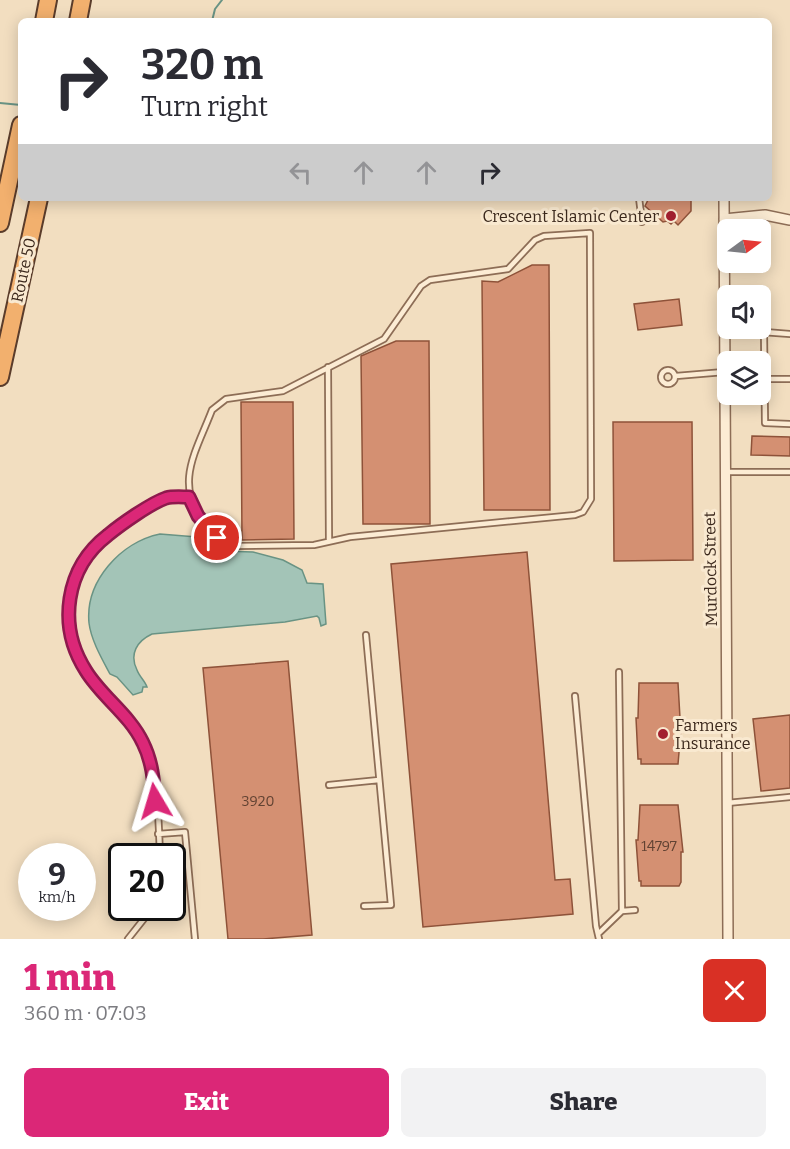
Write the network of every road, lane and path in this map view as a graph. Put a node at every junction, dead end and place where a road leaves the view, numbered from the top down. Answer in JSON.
{"nodes":[{"id":1,"x":48,"y":0,"type":"edge"},
{"id":2,"x":82,"y":0,"type":"edge"},
{"id":3,"x":45,"y":18,"type":"edge"},
{"id":4,"x":79,"y":18,"type":"edge"},
{"id":5,"x":18,"y":140,"type":"edge"},
{"id":6,"x":38,"y":201,"type":"edge"},
{"id":7,"x":639,"y":201,"type":"edge"},
{"id":8,"x":724,"y":201,"type":"edge"},
{"id":9,"x":724,"y":219,"type":"joint"},
{"id":10,"x":790,"y":220,"type":"edge"},
{"id":11,"x":642,"y":222,"type":"dead end"},
{"id":12,"x":0,"y":223,"type":"edge"},
{"id":13,"x":771,"y":333,"type":"edge"},
{"id":14,"x":790,"y":334,"type":"edge"},
{"id":15,"x":328,"y":368,"type":"junction"},
{"id":16,"x":717,"y":373,"type":"edge"},
{"id":17,"x":676,"y":376,"type":"dead end"},
{"id":18,"x":0,"y":377,"type":"edge"},
{"id":19,"x":771,"y":379,"type":"edge"},
{"id":20,"x":790,"y":379,"type":"edge"},
{"id":21,"x":724,"y":405,"type":"edge"},
{"id":22,"x":765,"y":405,"type":"edge"},
{"id":23,"x":790,"y":424,"type":"edge"},
{"id":24,"x":724,"y":472,"type":"junction"},
{"id":25,"x":790,"y":472,"type":"edge"},
{"id":26,"x":189,"y":497,"type":"junction"},
{"id":27,"x":328,"y":542,"type":"junction"},
{"id":28,"x":366,"y":635,"type":"dead end"},
{"id":29,"x":619,"y":672,"type":"dead end"},
{"id":30,"x":574,"y":696,"type":"dead end"},
{"id":31,"x":379,"y":780,"type":"junction"},
{"id":32,"x":329,"y":785,"type":"dead end"},
{"id":33,"x":790,"y":797,"type":"edge"},
{"id":34,"x":727,"y":803,"type":"junction"},
{"id":35,"x":158,"y":834,"type":"junction"},
{"id":36,"x":159,"y":843,"type":"edge"},
{"id":37,"x":364,"y":906,"type":"dead end"},
{"id":38,"x":635,"y":910,"type":"dead end"},
{"id":39,"x":622,"y":911,"type":"junction"},
{"id":40,"x":142,"y":921,"type":"edge"},
{"id":41,"x":599,"y":936,"type":"edge"},
{"id":42,"x":128,"y":939,"type":"edge"},
{"id":43,"x":195,"y":939,"type":"edge"},
{"id":44,"x":728,"y":939,"type":"edge"}],
"edges":[{"from":1,"to":3,"type":"highway"},
{"from":2,"to":4,"type":"highway"},
{"from":5,"to":12,"type":"highway","name":"Route 50"},
{"from":6,"to":18,"type":"highway","name":"Route 50"},
{"from":7,"to":11,"type":"lane"},
{"from":8,"to":9,"type":"street","name":"Murdock Street"},
{"from":9,"to":10,"type":"street"},
{"from":13,"to":14,"type":"lane"},
{"from":15,"to":26,"type":"lane"},
{"from":15,"to":27,"type":"lane"},
{"from":15,"to":27,"type":"lane"},
{"from":16,"to":17,"type":"lane"},
{"from":19,"to":20,"type":"lane"},
{"from":21,"to":24,"type":"street","name":"Murdock Street"},
{"from":22,"to":23,"type":"lane"},
{"from":24,"to":25,"type":"lane"},
{"from":24,"to":34,"type":"street","name":"Murdock Street"},
{"from":26,"to":27,"type":"lane"},
{"from":26,"to":35,"type":"lane"},
{"from":28,"to":31,"type":"lane"},
{"from":29,"to":39,"type":"lane"},
{"from":30,"to":41,"type":"lane"},
{"from":31,"to":32,"type":"lane"},
{"from":31,"to":37,"type":"lane"},
{"from":33,"to":34,"type":"lane"},
{"from":34,"to":44,"type":"street","name":"Murdock Street"},
{"from":35,"to":36,"type":"lane"},
{"from":35,"to":43,"type":"lane"},
{"from":38,"to":39,"type":"lane"},
{"from":39,"to":41,"type":"lane"},
{"from":40,"to":42,"type":"lane"}]}
